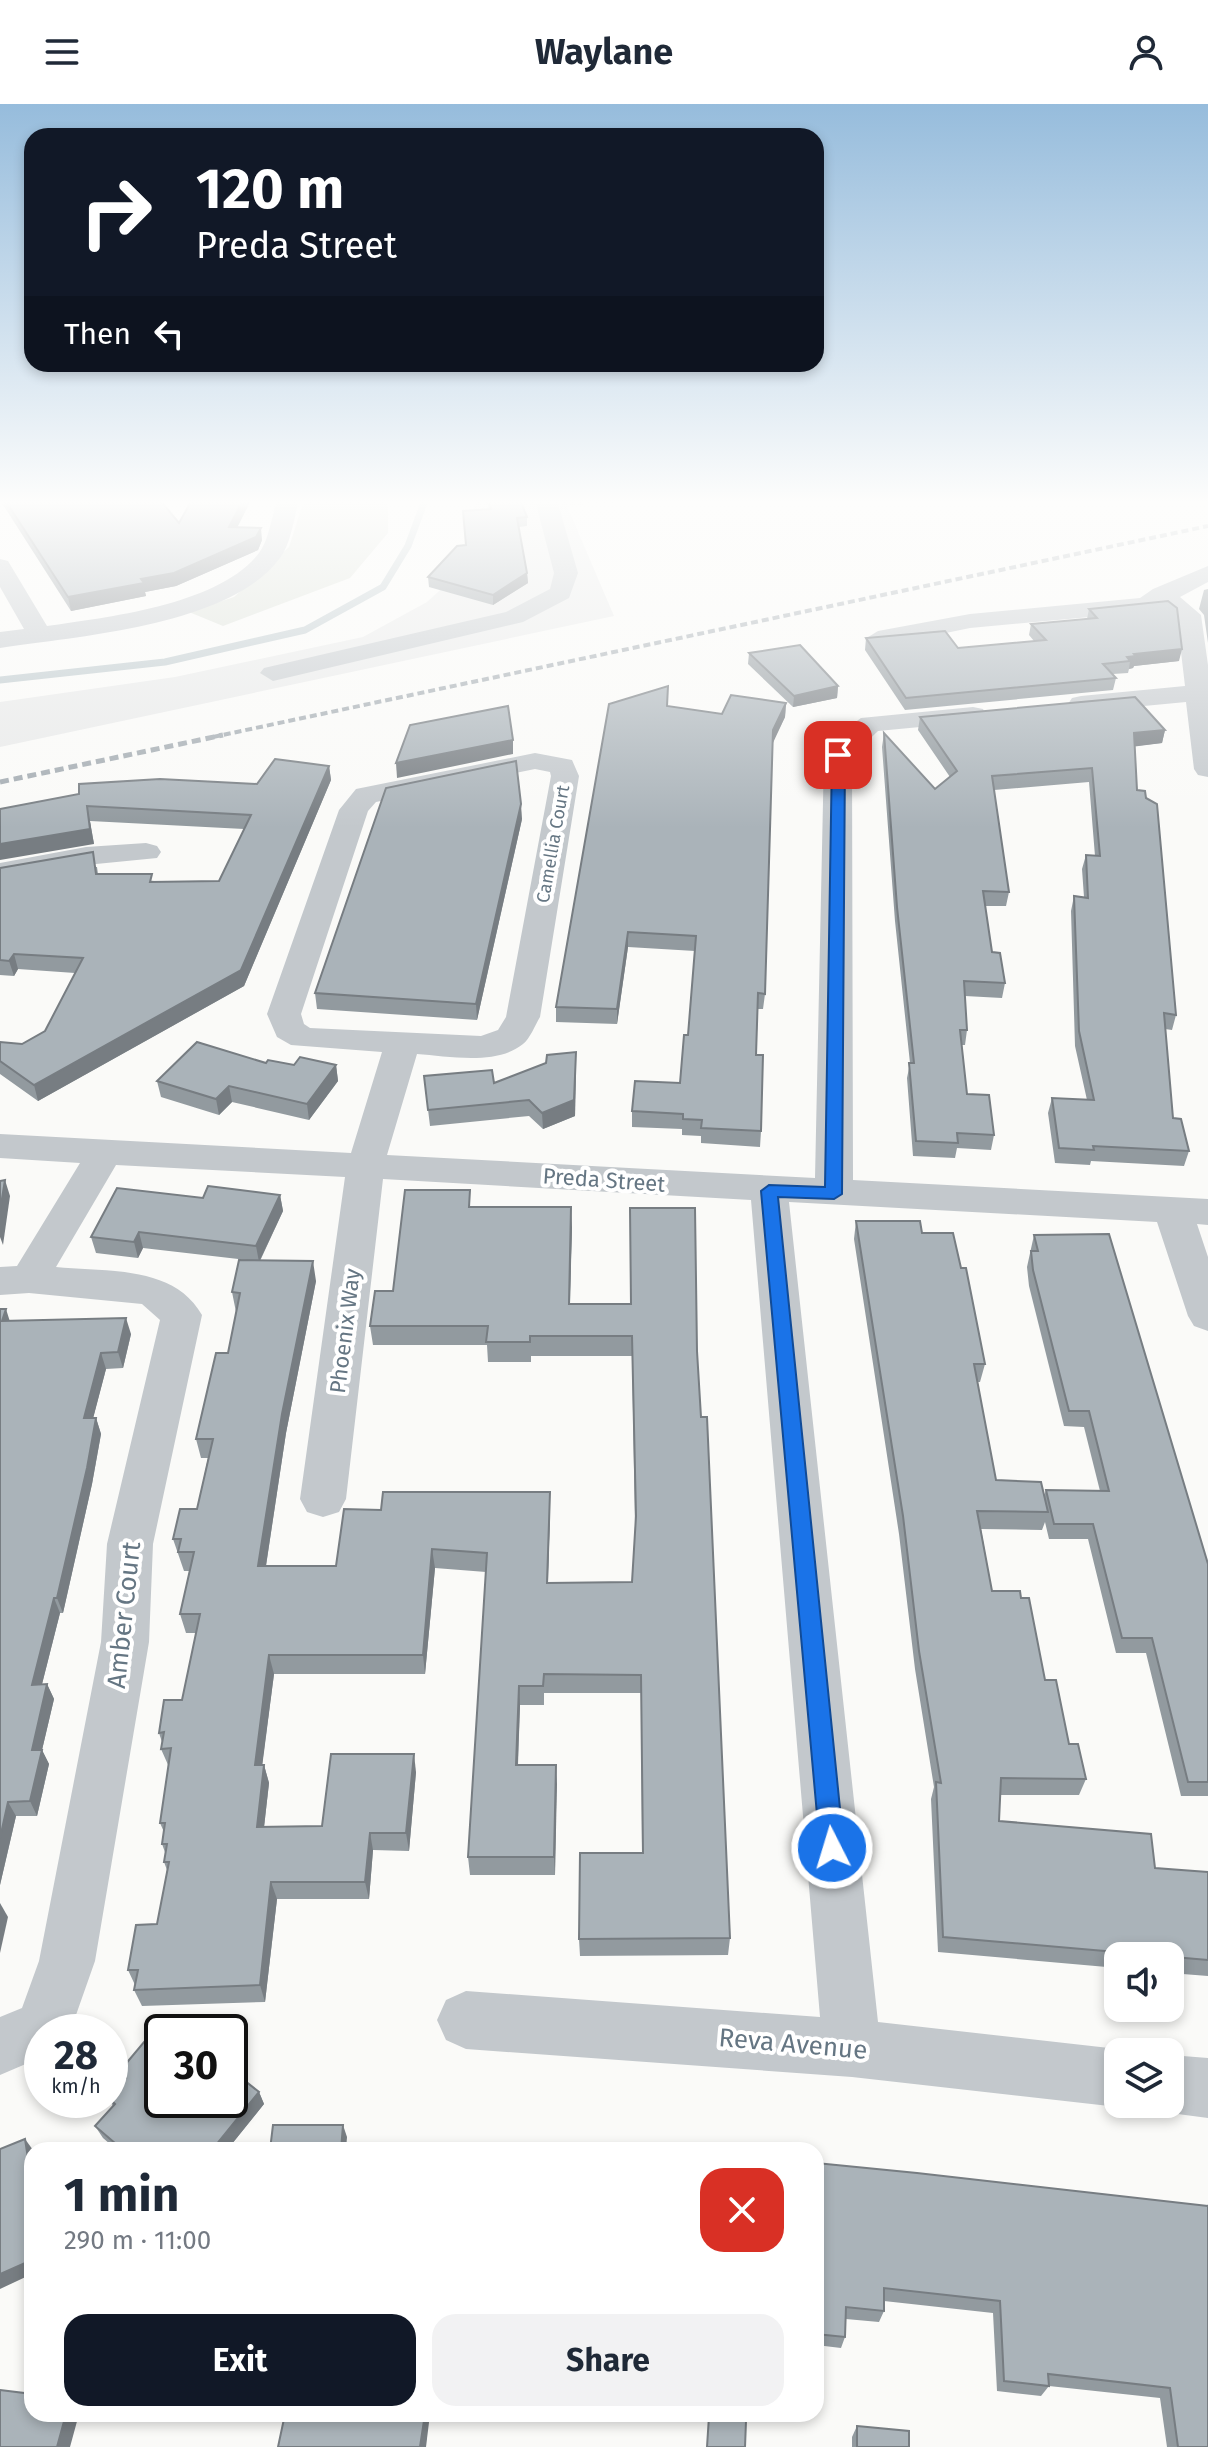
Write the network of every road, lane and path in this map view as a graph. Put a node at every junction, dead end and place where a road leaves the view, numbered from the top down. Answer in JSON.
{"nodes":[{"id":1,"x":25,"y":609,"type":"edge"},
{"id":2,"x":172,"y":609,"type":"edge"},
{"id":3,"x":529,"y":609,"type":"edge"},
{"id":4,"x":1098,"y":609,"type":"edge"},
{"id":5,"x":1181,"y":609,"type":"edge"},
{"id":6,"x":40,"y":635,"type":"junction"},
{"id":7,"x":878,"y":639,"type":"edge"},
{"id":8,"x":0,"y":640,"type":"edge"},
{"id":9,"x":273,"y":673,"type":"dead end"},
{"id":10,"x":1196,"y":693,"type":"junction"},
{"id":11,"x":1052,"y":707,"type":"edge"},
{"id":12,"x":1006,"y":711,"type":"edge"},
{"id":13,"x":1208,"y":769,"type":"edge"},
{"id":14,"x":146,"y":852,"type":"dead end"},
{"id":15,"x":0,"y":872,"type":"edge"},
{"id":16,"x":402,"y":1045,"type":"junction"},
{"id":17,"x":0,"y":1146,"type":"edge"},
{"id":18,"x":104,"y":1154,"type":"junction"},
{"id":19,"x":366,"y":1164,"type":"junction"},
{"id":20,"x":769,"y":1191,"type":"junction"},
{"id":21,"x":834,"y":1194,"type":"junction"},
{"id":22,"x":1190,"y":1212,"type":"edge"},
{"id":23,"x":14,"y":1280,"type":"edge"},
{"id":24,"x":1208,"y":1316,"type":"edge"},
{"id":25,"x":323,"y":1499,"type":"dead end"},
{"id":26,"x":466,"y":2020,"type":"dead end"},
{"id":27,"x":0,"y":2046,"type":"edge"},
{"id":28,"x":852,"y":2048,"type":"junction"},
{"id":29,"x":1104,"y":2076,"type":"edge"},
{"id":30,"x":1184,"y":2085,"type":"edge"},
{"id":31,"x":1208,"y":2088,"type":"edge"}],
"edges":[{"from":1,"to":6,"type":"street"},
{"from":2,"to":6,"type":"street"},
{"from":3,"to":9,"type":"street"},
{"from":4,"to":7,"type":"street"},
{"from":5,"to":10,"type":"street"},
{"from":6,"to":8,"type":"street"},
{"from":10,"to":11,"type":"street"},
{"from":10,"to":13,"type":"street"},
{"from":12,"to":21,"type":"street"},
{"from":14,"to":15,"type":"street"},
{"from":16,"to":16,"type":"street","name":"Camellia Court"},
{"from":16,"to":19,"type":"street"},
{"from":17,"to":18,"type":"street","name":"Preda Street"},
{"from":18,"to":19,"type":"street","name":"Preda Street"},
{"from":18,"to":23,"type":"street","name":"Amber Court"},
{"from":19,"to":20,"type":"street","name":"Preda Street"},
{"from":19,"to":25,"type":"street","name":"Phoenix Way"},
{"from":20,"to":21,"type":"street","name":"Preda Street"},
{"from":20,"to":28,"type":"street"},
{"from":21,"to":22,"type":"street","name":"Preda Street"},
{"from":22,"to":24,"type":"street"},
{"from":23,"to":27,"type":"street","name":"Amber Court"},
{"from":26,"to":28,"type":"street","name":"Reva Avenue"},
{"from":28,"to":29,"type":"street","name":"Reva Avenue"},
{"from":30,"to":31,"type":"street"}]}
